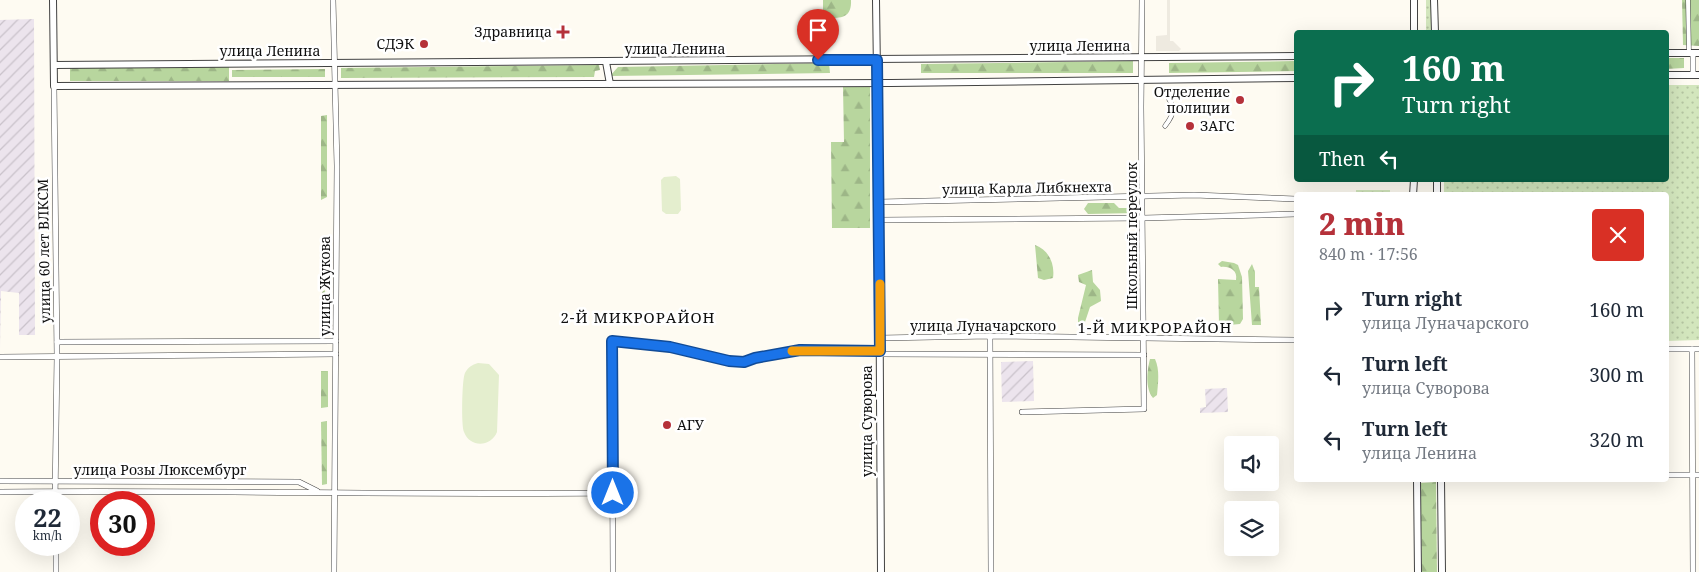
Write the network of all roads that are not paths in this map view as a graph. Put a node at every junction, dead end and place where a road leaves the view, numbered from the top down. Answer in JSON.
{"nodes":[{"id":1,"x":53,"y":0,"type":"edge"},
{"id":2,"x":333,"y":0,"type":"edge"},
{"id":3,"x":876,"y":0,"type":"edge"},
{"id":4,"x":1142,"y":0,"type":"edge"},
{"id":5,"x":1414,"y":0,"type":"edge"},
{"id":6,"x":1434,"y":0,"type":"edge"},
{"id":7,"x":1688,"y":0,"type":"edge"},
{"id":8,"x":1414,"y":30,"type":"edge"},
{"id":9,"x":1434,"y":30,"type":"edge"},
{"id":10,"x":1669,"y":53,"type":"edge"},
{"id":11,"x":1694,"y":53,"type":"edge"},
{"id":12,"x":1294,"y":56,"type":"edge"},
{"id":13,"x":1142,"y":58,"type":"junction"},
{"id":14,"x":877,"y":60,"type":"junction"},
{"id":15,"x":606,"y":62,"type":"junction"},
{"id":16,"x":336,"y":64,"type":"junction"},
{"id":17,"x":54,"y":65,"type":"junction"},
{"id":18,"x":1669,"y":75,"type":"edge"},
{"id":19,"x":1696,"y":75,"type":"edge"},
{"id":20,"x":1294,"y":78,"type":"edge"},
{"id":21,"x":1142,"y":79,"type":"junction"},
{"id":22,"x":877,"y":83,"type":"junction"},
{"id":23,"x":336,"y":84,"type":"junction"},
{"id":24,"x":610,"y":84,"type":"junction"},
{"id":25,"x":54,"y":86,"type":"junction"},
{"id":26,"x":1165,"y":93,"type":"dead end"},
{"id":27,"x":1165,"y":126,"type":"dead end"},
{"id":28,"x":1143,"y":197,"type":"junction"},
{"id":29,"x":1294,"y":199,"type":"edge"},
{"id":30,"x":879,"y":202,"type":"junction"},
{"id":31,"x":1294,"y":214,"type":"edge"},
{"id":32,"x":1143,"y":218,"type":"junction"},
{"id":33,"x":879,"y":220,"type":"junction"},
{"id":34,"x":990,"y":336,"type":"junction"},
{"id":35,"x":1144,"y":337,"type":"junction"},
{"id":36,"x":880,"y":338,"type":"junction"},
{"id":37,"x":1294,"y":340,"type":"edge"},
{"id":38,"x":336,"y":341,"type":"junction"},
{"id":39,"x":57,"y":342,"type":"junction"},
{"id":40,"x":1669,"y":349,"type":"edge"},
{"id":41,"x":1692,"y":349,"type":"junction"},
{"id":42,"x":1699,"y":349,"type":"edge"},
{"id":43,"x":880,"y":353,"type":"junction"},
{"id":44,"x":336,"y":354,"type":"junction"},
{"id":45,"x":990,"y":354,"type":"junction"},
{"id":46,"x":1144,"y":355,"type":"junction"},
{"id":47,"x":57,"y":356,"type":"junction"},
{"id":48,"x":0,"y":357,"type":"edge"},
{"id":49,"x":1022,"y":412,"type":"dead end"},
{"id":50,"x":1696,"y":475,"type":"edge"},
{"id":51,"x":1669,"y":476,"type":"edge"},
{"id":52,"x":0,"y":481,"type":"edge"},
{"id":53,"x":55,"y":481,"type":"junction"},
{"id":54,"x":1417,"y":482,"type":"edge"},
{"id":55,"x":1441,"y":482,"type":"edge"},
{"id":56,"x":55,"y":491,"type":"edge"},
{"id":57,"x":0,"y":492,"type":"edge"},
{"id":58,"x":15,"y":492,"type":"edge"},
{"id":59,"x":80,"y":492,"type":"edge"},
{"id":60,"x":318,"y":492,"type":"junction"},
{"id":61,"x":335,"y":492,"type":"junction"},
{"id":62,"x":613,"y":493,"type":"junction"},
{"id":63,"x":56,"y":556,"type":"edge"},
{"id":64,"x":56,"y":572,"type":"edge"},
{"id":65,"x":334,"y":572,"type":"edge"},
{"id":66,"x":614,"y":572,"type":"edge"},
{"id":67,"x":881,"y":572,"type":"edge"},
{"id":68,"x":991,"y":572,"type":"edge"},
{"id":69,"x":1418,"y":572,"type":"edge"},
{"id":70,"x":1442,"y":572,"type":"edge"},
{"id":71,"x":1693,"y":572,"type":"edge"}],
"edges":[{"from":1,"to":17,"type":"street","name":"улица 60 лет ВЛКСМ"},
{"from":2,"to":16,"type":"street","name":"улица Жукова"},
{"from":3,"to":14,"type":"street","name":"улица Суворова"},
{"from":4,"to":13,"type":"street","name":"Школьный переулок"},
{"from":5,"to":8,"type":"street"},
{"from":6,"to":9,"type":"street"},
{"from":7,"to":11,"type":"street"},
{"from":10,"to":11,"type":"street"},
{"from":11,"to":19,"type":"street"},
{"from":12,"to":13,"type":"street","name":"улица Ленина"},
{"from":13,"to":14,"type":"street","name":"улица Ленина"},
{"from":13,"to":21,"type":"street","name":"Школьный переулок"},
{"from":14,"to":15,"type":"street","name":"улица Ленина"},
{"from":14,"to":22,"type":"street","name":"улица Суворова"},
{"from":15,"to":16,"type":"street","name":"улица Ленина"},
{"from":15,"to":24,"type":"street"},
{"from":16,"to":17,"type":"street","name":"улица Ленина"},
{"from":16,"to":23,"type":"street","name":"улица Жукова"},
{"from":17,"to":25,"type":"street","name":"улица 60 лет ВЛКСМ"},
{"from":18,"to":19,"type":"street"},
{"from":20,"to":21,"type":"street"},
{"from":21,"to":22,"type":"street"},
{"from":21,"to":28,"type":"street","name":"Школьный переулок"},
{"from":22,"to":24,"type":"street"},
{"from":22,"to":30,"type":"street","name":"улица Суворова"},
{"from":23,"to":24,"type":"street"},
{"from":23,"to":25,"type":"street"},
{"from":23,"to":38,"type":"street","name":"улица Жукова"},
{"from":25,"to":39,"type":"street","name":"улица 60 лет ВЛКСМ"},
{"from":26,"to":27,"type":"street"},
{"from":28,"to":29,"type":"street","name":"улица Карла Либкнехта"},
{"from":28,"to":30,"type":"street","name":"улица Карла Либкнехта"},
{"from":28,"to":32,"type":"street","name":"Школьный переулок"},
{"from":30,"to":33,"type":"street","name":"улица Суворова"},
{"from":31,"to":32,"type":"street"},
{"from":32,"to":33,"type":"street"},
{"from":32,"to":35,"type":"street","name":"Школьный переулок"},
{"from":33,"to":36,"type":"street","name":"улица Суворова"},
{"from":34,"to":35,"type":"street","name":"улица Луначарского"},
{"from":34,"to":36,"type":"street","name":"улица Луначарского"},
{"from":34,"to":45,"type":"street"},
{"from":35,"to":37,"type":"street","name":"улица Луначарского"},
{"from":35,"to":46,"type":"street","name":"Школьный переулок"},
{"from":36,"to":43,"type":"street","name":"улица Суворова"},
{"from":38,"to":39,"type":"street"},
{"from":38,"to":44,"type":"street","name":"улица Жукова"},
{"from":39,"to":47,"type":"street","name":"улица 60 лет ВЛКСМ"},
{"from":40,"to":41,"type":"street"},
{"from":41,"to":42,"type":"street"},
{"from":41,"to":50,"type":"street"},
{"from":43,"to":45,"type":"street","name":"улица Луначарского"},
{"from":43,"to":62,"type":"street","name":"улица Луначарского"},
{"from":43,"to":67,"type":"street","name":"улица Суворова"},
{"from":44,"to":47,"type":"street"},
{"from":44,"to":61,"type":"street","name":"улица Жукова"},
{"from":45,"to":46,"type":"street","name":"улица Луначарского"},
{"from":45,"to":68,"type":"street"},
{"from":46,"to":49,"type":"street","name":"Школьный переулок"},
{"from":47,"to":48,"type":"street"},
{"from":47,"to":53,"type":"street","name":"улица 60 лет ВЛКСМ"},
{"from":50,"to":51,"type":"street"},
{"from":50,"to":71,"type":"street"},
{"from":52,"to":53,"type":"street","name":"улица Розы Люксембург"},
{"from":53,"to":56,"type":"street","name":"улица 60 лет ВЛКСМ"},
{"from":53,"to":60,"type":"street","name":"улица Розы Люксембург"},
{"from":54,"to":69,"type":"street"},
{"from":55,"to":70,"type":"street"},
{"from":57,"to":58,"type":"street","name":"улица Розы Люксембург"},
{"from":59,"to":60,"type":"street","name":"улица Розы Люксембург"},
{"from":60,"to":61,"type":"street","name":"улица Розы Люксембург"},
{"from":61,"to":62,"type":"street","name":"улица Розы Люксембург"},
{"from":61,"to":65,"type":"street","name":"улица Жукова"},
{"from":62,"to":66,"type":"street"},
{"from":63,"to":64,"type":"street"}]}
